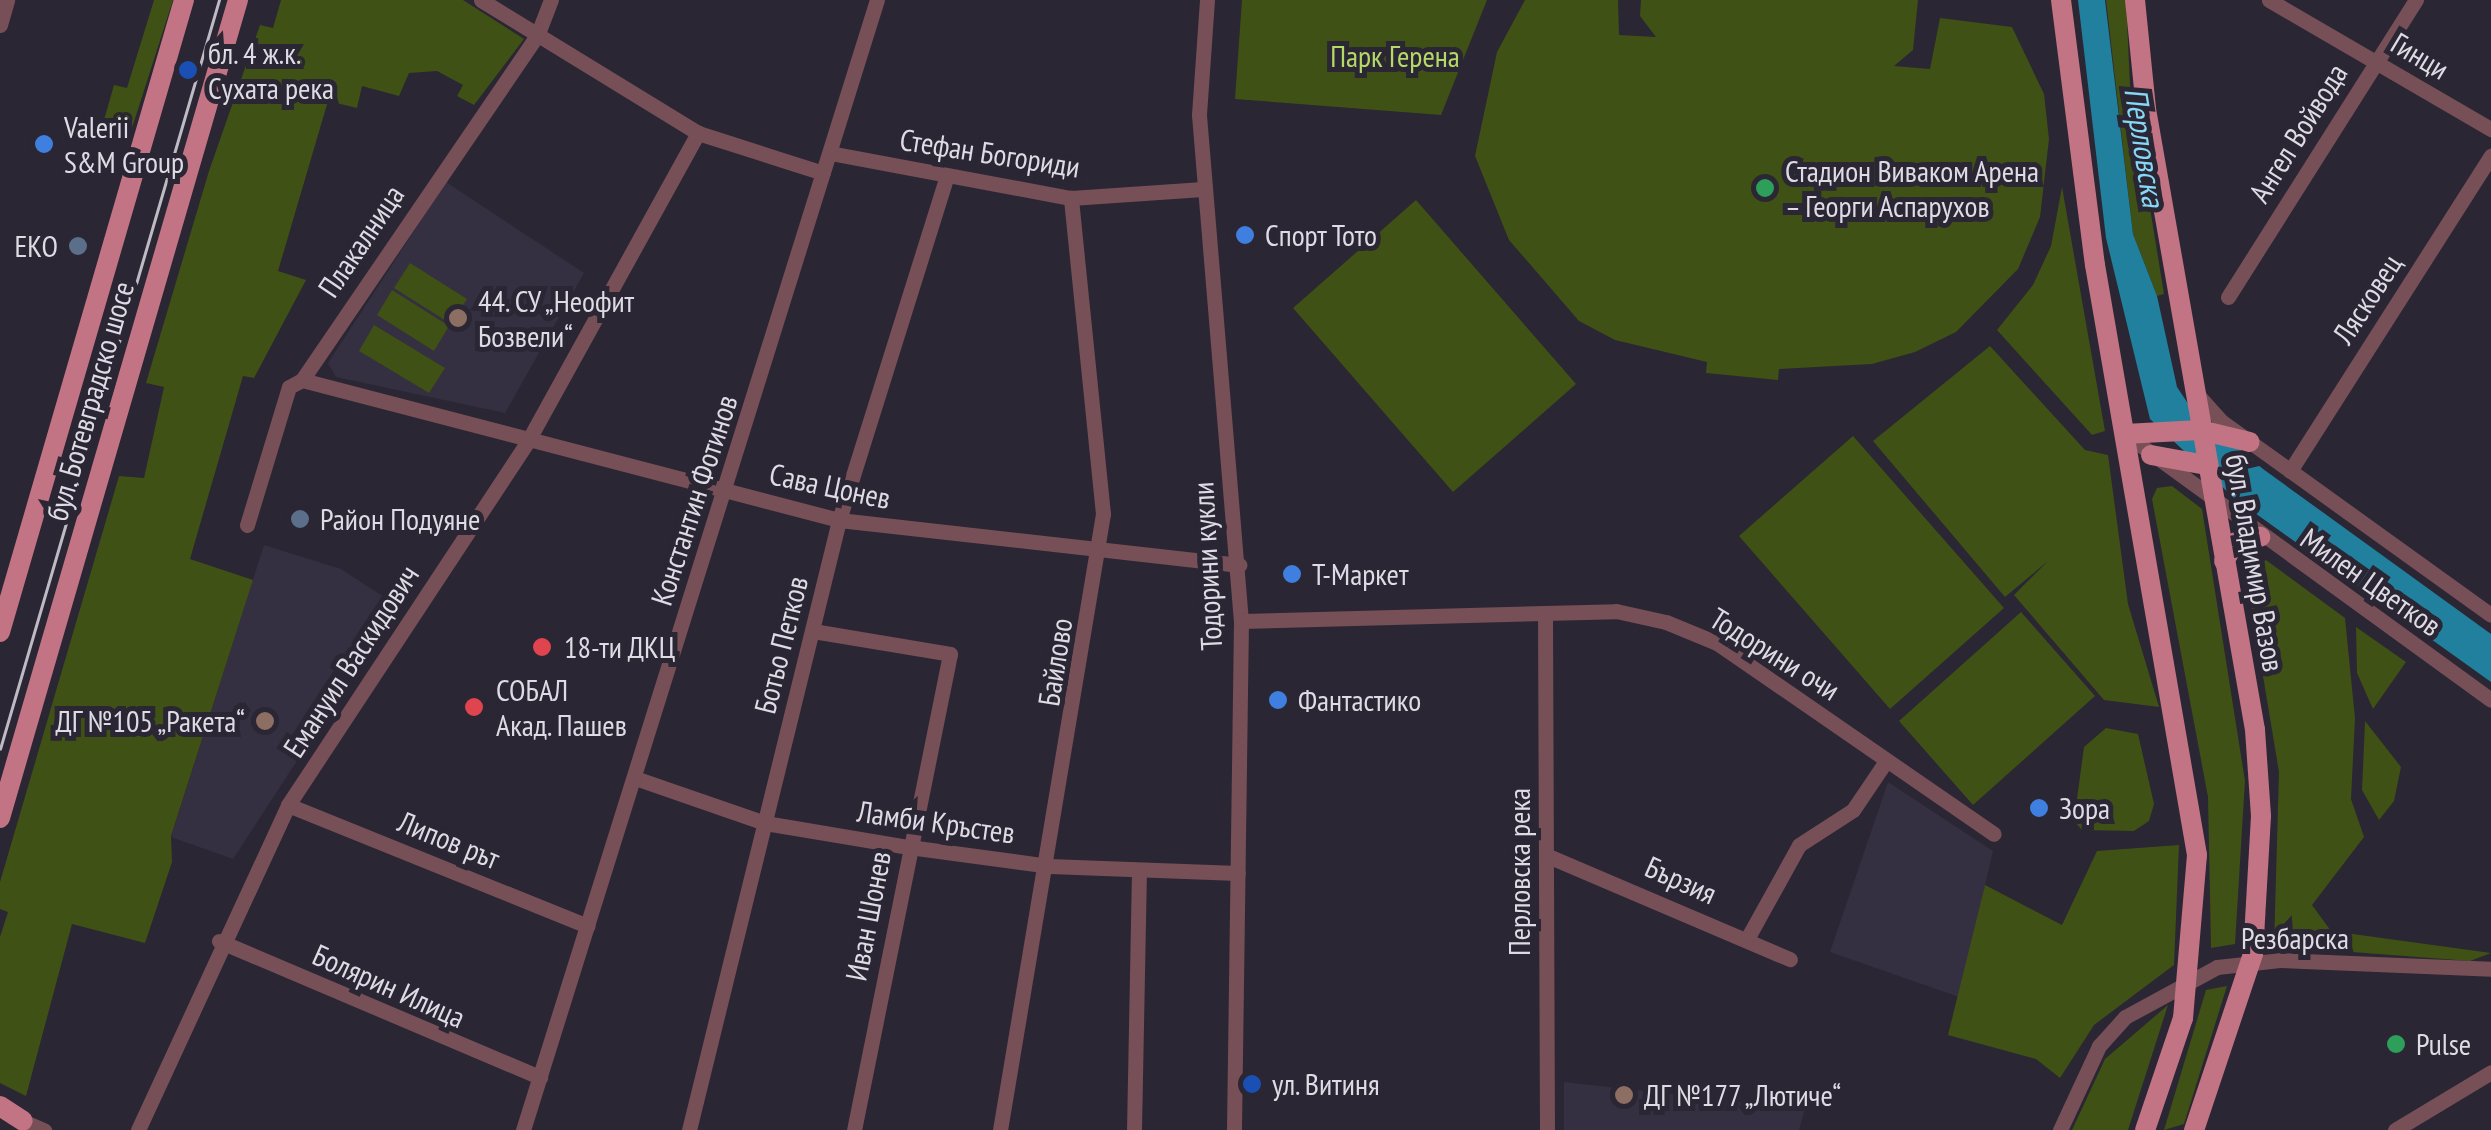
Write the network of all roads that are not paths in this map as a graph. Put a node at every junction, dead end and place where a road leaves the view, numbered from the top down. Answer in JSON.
{"nodes":[{"id":1,"x":8,"y":0,"type":"edge"},
{"id":2,"x":184,"y":0,"type":"edge"},
{"id":3,"x":481,"y":0,"type":"edge"},
{"id":4,"x":552,"y":0,"type":"edge"},
{"id":5,"x":876,"y":0,"type":"edge"},
{"id":6,"x":1206,"y":0,"type":"edge"},
{"id":7,"x":2061,"y":0,"type":"edge"},
{"id":8,"x":2135,"y":0,"type":"edge"},
{"id":9,"x":2270,"y":0,"type":"edge"},
{"id":10,"x":2416,"y":0,"type":"edge"},
{"id":11,"x":239,"y":4,"type":"edge"},
{"id":12,"x":0,"y":25,"type":"edge"},
{"id":13,"x":537,"y":36,"type":"junction"},
{"id":14,"x":2376,"y":61,"type":"junction"},
{"id":15,"x":2491,"y":130,"type":"edge"},
{"id":16,"x":698,"y":132,"type":"junction"},
{"id":17,"x":830,"y":152,"type":"junction"},
{"id":18,"x":2491,"y":156,"type":"edge"},
{"id":19,"x":823,"y":173,"type":"junction"},
{"id":20,"x":946,"y":178,"type":"junction"},
{"id":21,"x":1203,"y":189,"type":"junction"},
{"id":22,"x":1070,"y":198,"type":"junction"},
{"id":23,"x":2228,"y":297,"type":"dead end"},
{"id":24,"x":302,"y":380,"type":"junction"},
{"id":25,"x":2193,"y":389,"type":"junction"},
{"id":26,"x":2200,"y":430,"type":"junction"},
{"id":27,"x":2124,"y":434,"type":"junction"},
{"id":28,"x":528,"y":439,"type":"junction"},
{"id":29,"x":2250,"y":442,"type":"junction"},
{"id":30,"x":2150,"y":455,"type":"junction"},
{"id":31,"x":2206,"y":465,"type":"junction"},
{"id":32,"x":2290,"y":471,"type":"junction"},
{"id":33,"x":726,"y":491,"type":"junction"},
{"id":34,"x":2214,"y":502,"type":"junction"},
{"id":35,"x":839,"y":520,"type":"junction"},
{"id":36,"x":247,"y":525,"type":"dead end"},
{"id":37,"x":2260,"y":537,"type":"junction"},
{"id":38,"x":1100,"y":555,"type":"junction"},
{"id":39,"x":2224,"y":562,"type":"junction"},
{"id":40,"x":1238,"y":565,"type":"junction"},
{"id":41,"x":1546,"y":613,"type":"junction"},
{"id":42,"x":2491,"y":615,"type":"edge"},
{"id":43,"x":1241,"y":621,"type":"junction"},
{"id":44,"x":0,"y":632,"type":"edge"},
{"id":45,"x":813,"y":632,"type":"junction"},
{"id":46,"x":2491,"y":700,"type":"edge"},
{"id":47,"x":1886,"y":761,"type":"junction"},
{"id":48,"x":634,"y":778,"type":"junction"},
{"id":49,"x":288,"y":805,"type":"junction"},
{"id":50,"x":0,"y":818,"type":"edge"},
{"id":51,"x":765,"y":824,"type":"junction"},
{"id":52,"x":1994,"y":834,"type":"dead end"},
{"id":53,"x":910,"y":846,"type":"junction"},
{"id":54,"x":1548,"y":856,"type":"junction"},
{"id":55,"x":1050,"y":866,"type":"junction"},
{"id":56,"x":1138,"y":872,"type":"junction"},
{"id":57,"x":1238,"y":873,"type":"junction"},
{"id":58,"x":588,"y":926,"type":"junction"},
{"id":59,"x":1747,"y":939,"type":"junction"},
{"id":60,"x":219,"y":941,"type":"junction"},
{"id":61,"x":1790,"y":959,"type":"dead end"},
{"id":62,"x":2491,"y":969,"type":"edge"},
{"id":63,"x":2491,"y":1072,"type":"edge"},
{"id":64,"x":540,"y":1077,"type":"junction"},
{"id":65,"x":0,"y":1109,"type":"edge"},
{"id":66,"x":23,"y":1121,"type":"joint"},
{"id":67,"x":44,"y":1130,"type":"edge"},
{"id":68,"x":138,"y":1130,"type":"edge"},
{"id":69,"x":522,"y":1130,"type":"edge"},
{"id":70,"x":689,"y":1130,"type":"edge"},
{"id":71,"x":854,"y":1130,"type":"edge"},
{"id":72,"x":1000,"y":1130,"type":"edge"},
{"id":73,"x":1134,"y":1130,"type":"edge"},
{"id":74,"x":1234,"y":1130,"type":"edge"},
{"id":75,"x":1547,"y":1130,"type":"edge"},
{"id":76,"x":2060,"y":1130,"type":"edge"},
{"id":77,"x":2145,"y":1130,"type":"edge"},
{"id":78,"x":2194,"y":1130,"type":"edge"},
{"id":79,"x":2395,"y":1130,"type":"edge"}],
"edges":[{"from":1,"to":12,"type":"street"},
{"from":2,"to":44,"type":"main road","name":"бул. Ботевградско шосе"},
{"from":3,"to":13,"type":"street"},
{"from":4,"to":13,"type":"street","name":"Плакалница"},
{"from":5,"to":17,"type":"street","name":"Константин Фотинов"},
{"from":6,"to":21,"type":"street","name":"Тодорини кукли"},
{"from":7,"to":27,"type":"main road"},
{"from":8,"to":25,"type":"main road","name":"бул. Владимир Вазов"},
{"from":9,"to":14,"type":"street","name":"Гинци"},
{"from":10,"to":14,"type":"street","name":"Ангел Войвода"},
{"from":11,"to":50,"type":"main road","name":"бул. Ботевградско шосе"},
{"from":13,"to":16,"type":"street"},
{"from":13,"to":24,"type":"street","name":"Плакалница"},
{"from":14,"to":15,"type":"street","name":"Гинци"},
{"from":14,"to":23,"type":"street","name":"Ангел Войвода"},
{"from":16,"to":19,"type":"street"},
{"from":16,"to":28,"type":"street","name":"Емануил Васкидович"},
{"from":17,"to":19,"type":"street","name":"Константин Фотинов"},
{"from":17,"to":20,"type":"street","name":"Стефан Богориди"},
{"from":18,"to":32,"type":"street","name":"Лясковец"},
{"from":19,"to":33,"type":"street","name":"Константин Фотинов"},
{"from":20,"to":22,"type":"street","name":"Стефан Богориди"},
{"from":20,"to":35,"type":"street","name":"Ботьо Петков"},
{"from":21,"to":22,"type":"street","name":"Стефан Богориди"},
{"from":21,"to":40,"type":"street","name":"Тодорини кукли"},
{"from":22,"to":38,"type":"street","name":"Байлово"},
{"from":24,"to":28,"type":"street","name":"Сава Цонев"},
{"from":24,"to":36,"type":"street","name":"Плакалница"},
{"from":25,"to":26,"type":"main road","name":"бул. Владимир Вазов"},
{"from":25,"to":29,"type":"street","name":"Милен Цветков"},
{"from":26,"to":27,"type":"main road"},
{"from":26,"to":29,"type":"main road"},
{"from":26,"to":31,"type":"main road","name":"бул. Владимир Вазов"},
{"from":27,"to":30,"type":"street","name":"Милен Цветков"},
{"from":27,"to":77,"type":"main road"},
{"from":28,"to":33,"type":"street","name":"Сава Цонев"},
{"from":28,"to":49,"type":"street","name":"Емануил Васкидович"},
{"from":29,"to":32,"type":"street","name":"Милен Цветков"},
{"from":30,"to":31,"type":"main road"},
{"from":30,"to":34,"type":"street","name":"Милен Цветков"},
{"from":31,"to":34,"type":"main road","name":"бул. Владимир Вазов"},
{"from":32,"to":42,"type":"street","name":"Милен Цветков"},
{"from":33,"to":35,"type":"street","name":"Сава Цонев"},
{"from":33,"to":48,"type":"street","name":"Константин Фотинов"},
{"from":34,"to":37,"type":"street","name":"Милен Цветков"},
{"from":34,"to":39,"type":"main road","name":"бул. Владимир Вазов"},
{"from":35,"to":38,"type":"street","name":"Сава Цонев"},
{"from":35,"to":45,"type":"street","name":"Ботьо Петков"},
{"from":37,"to":39,"type":"main road"},
{"from":37,"to":46,"type":"street","name":"Милен Цветков"},
{"from":38,"to":40,"type":"street","name":"Сава Цонев"},
{"from":38,"to":55,"type":"street","name":"Байлово"},
{"from":39,"to":78,"type":"main road","name":"бул. Владимир Вазов"},
{"from":40,"to":43,"type":"street","name":"Тодорини кукли"},
{"from":41,"to":43,"type":"street","name":"Тодорини очи"},
{"from":41,"to":47,"type":"street","name":"Тодорини очи"},
{"from":41,"to":54,"type":"street","name":"Перловска река"},
{"from":43,"to":57,"type":"street","name":"Тодорини кукли"},
{"from":45,"to":51,"type":"street","name":"Ботьо Петков"},
{"from":45,"to":53,"type":"street","name":"Иван Шонев"},
{"from":47,"to":52,"type":"street","name":"Тодорини очи"},
{"from":47,"to":59,"type":"street"},
{"from":48,"to":51,"type":"street","name":"Ламби Кръстев"},
{"from":48,"to":58,"type":"street","name":"Константин Фотинов"},
{"from":49,"to":58,"type":"street","name":"Липов рът"},
{"from":49,"to":60,"type":"street","name":"Емануил Васкидович"},
{"from":51,"to":53,"type":"street","name":"Ламби Кръстев"},
{"from":51,"to":70,"type":"street","name":"Ботьо Петков"},
{"from":53,"to":55,"type":"street","name":"Ламби Кръстев"},
{"from":53,"to":71,"type":"street","name":"Иван Шонев"},
{"from":54,"to":59,"type":"street","name":"Бързия"},
{"from":54,"to":75,"type":"street","name":"Перловска река"},
{"from":55,"to":56,"type":"street","name":"Ламби Кръстев"},
{"from":55,"to":72,"type":"street","name":"Байлово"},
{"from":56,"to":57,"type":"street","name":"Ламби Кръстев"},
{"from":56,"to":73,"type":"street"},
{"from":57,"to":74,"type":"street","name":"Тодорини кукли"},
{"from":58,"to":64,"type":"street","name":"Константин Фотинов"},
{"from":59,"to":61,"type":"street","name":"Бързия"},
{"from":60,"to":64,"type":"street","name":"Болярин Илица"},
{"from":60,"to":68,"type":"street","name":"Емануил Васкидович"},
{"from":62,"to":76,"type":"street","name":"Резбарска"},
{"from":63,"to":79,"type":"street"},
{"from":64,"to":69,"type":"street","name":"Константин Фотинов"},
{"from":65,"to":66,"type":"main road"},
{"from":66,"to":67,"type":"street"}]}
